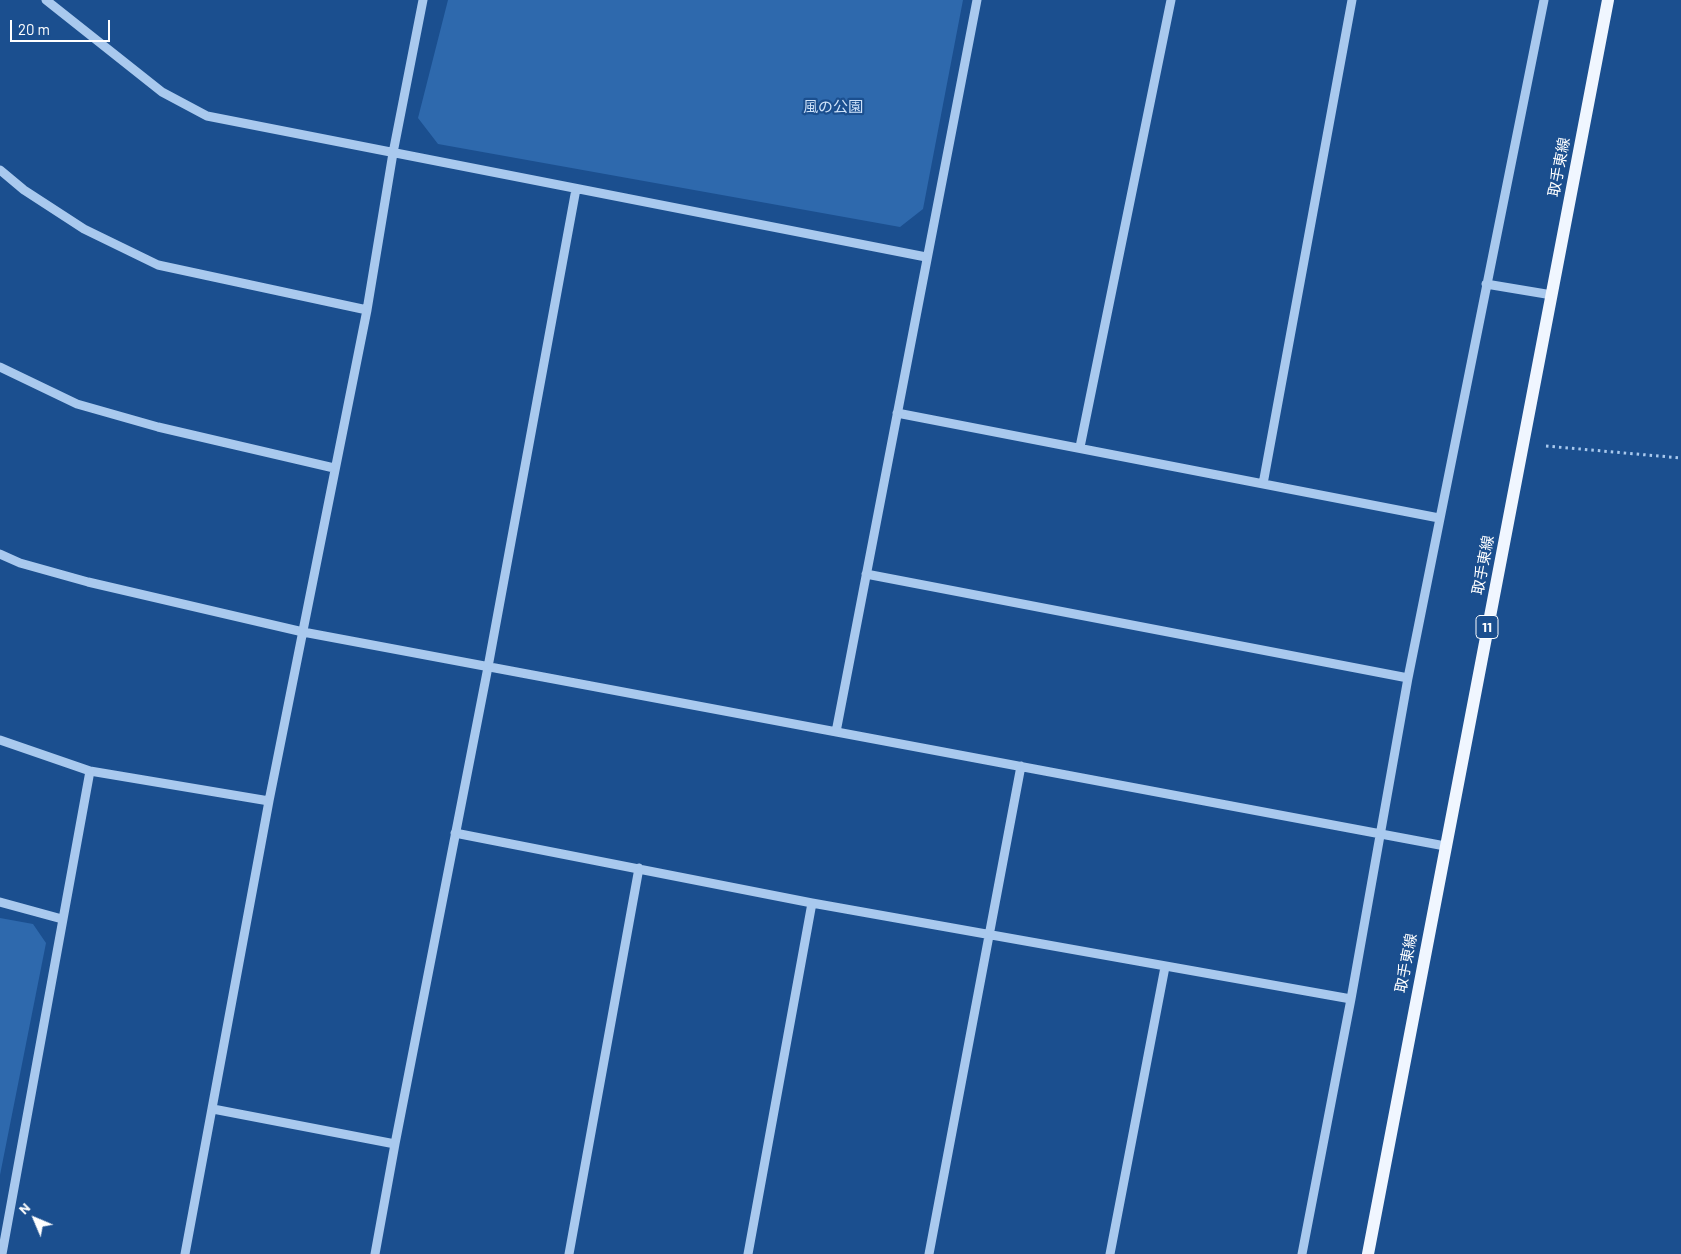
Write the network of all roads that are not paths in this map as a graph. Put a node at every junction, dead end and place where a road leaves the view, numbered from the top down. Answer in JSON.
{"nodes":[{"id":1,"x":46,"y":0,"type":"edge"},
{"id":2,"x":423,"y":0,"type":"edge"},
{"id":3,"x":977,"y":0,"type":"edge"},
{"id":4,"x":1171,"y":0,"type":"edge"},
{"id":5,"x":1352,"y":0,"type":"edge"},
{"id":6,"x":1544,"y":0,"type":"edge"},
{"id":7,"x":1608,"y":0,"type":"edge"},
{"id":8,"x":393,"y":154,"type":"junction"},
{"id":9,"x":0,"y":170,"type":"edge"},
{"id":10,"x":576,"y":189,"type":"junction"},
{"id":11,"x":926,"y":257,"type":"junction"},
{"id":12,"x":1486,"y":284,"type":"junction"},
{"id":13,"x":1552,"y":295,"type":"junction"},
{"id":14,"x":367,"y":310,"type":"junction"},
{"id":15,"x":0,"y":367,"type":"edge"},
{"id":16,"x":898,"y":413,"type":"junction"},
{"id":17,"x":1080,"y":447,"type":"junction"},
{"id":18,"x":334,"y":468,"type":"junction"},
{"id":19,"x":1263,"y":484,"type":"junction"},
{"id":20,"x":1439,"y":518,"type":"junction"},
{"id":21,"x":0,"y":554,"type":"edge"},
{"id":22,"x":866,"y":574,"type":"junction"},
{"id":23,"x":303,"y":632,"type":"junction"},
{"id":24,"x":488,"y":667,"type":"junction"},
{"id":25,"x":1408,"y":678,"type":"junction"},
{"id":26,"x":836,"y":732,"type":"junction"},
{"id":27,"x":0,"y":740,"type":"edge"},
{"id":28,"x":1021,"y":766,"type":"junction"},
{"id":29,"x":90,"y":771,"type":"junction"},
{"id":30,"x":269,"y":801,"type":"junction"},
{"id":31,"x":455,"y":833,"type":"junction"},
{"id":32,"x":1379,"y":833,"type":"junction"},
{"id":33,"x":1445,"y":846,"type":"junction"},
{"id":34,"x":639,"y":868,"type":"junction"},
{"id":35,"x":0,"y":902,"type":"edge"},
{"id":36,"x":812,"y":903,"type":"junction"},
{"id":37,"x":62,"y":919,"type":"junction"},
{"id":38,"x":990,"y":935,"type":"junction"},
{"id":39,"x":1165,"y":967,"type":"junction"},
{"id":40,"x":1351,"y":999,"type":"junction"},
{"id":41,"x":213,"y":1109,"type":"junction"},
{"id":42,"x":394,"y":1144,"type":"junction"},
{"id":43,"x":2,"y":1254,"type":"edge"},
{"id":44,"x":185,"y":1254,"type":"edge"},
{"id":45,"x":375,"y":1254,"type":"edge"},
{"id":46,"x":569,"y":1254,"type":"edge"},
{"id":47,"x":748,"y":1254,"type":"edge"},
{"id":48,"x":929,"y":1254,"type":"edge"},
{"id":49,"x":1110,"y":1254,"type":"edge"},
{"id":50,"x":1302,"y":1254,"type":"edge"},
{"id":51,"x":1368,"y":1254,"type":"edge"}],
"edges":[{"from":1,"to":8,"type":"street"},
{"from":2,"to":8,"type":"street"},
{"from":3,"to":11,"type":"street"},
{"from":4,"to":17,"type":"street"},
{"from":5,"to":19,"type":"street"},
{"from":6,"to":12,"type":"street"},
{"from":7,"to":13,"type":"main road","name":"取手東線","number":"11"},
{"from":8,"to":10,"type":"street"},
{"from":8,"to":14,"type":"street"},
{"from":9,"to":14,"type":"street"},
{"from":10,"to":11,"type":"street"},
{"from":10,"to":24,"type":"street"},
{"from":11,"to":16,"type":"street"},
{"from":12,"to":13,"type":"street"},
{"from":12,"to":20,"type":"street"},
{"from":13,"to":33,"type":"main road","name":"取手東線","number":"11"},
{"from":14,"to":18,"type":"street"},
{"from":15,"to":18,"type":"street"},
{"from":16,"to":17,"type":"street"},
{"from":16,"to":22,"type":"street"},
{"from":17,"to":19,"type":"street"},
{"from":18,"to":23,"type":"street"},
{"from":19,"to":20,"type":"street"},
{"from":20,"to":25,"type":"street"},
{"from":21,"to":23,"type":"street"},
{"from":22,"to":25,"type":"street"},
{"from":22,"to":26,"type":"street"},
{"from":23,"to":24,"type":"street"},
{"from":23,"to":30,"type":"street"},
{"from":24,"to":26,"type":"street"},
{"from":24,"to":31,"type":"street"},
{"from":25,"to":32,"type":"street"},
{"from":26,"to":28,"type":"street"},
{"from":27,"to":29,"type":"street"},
{"from":28,"to":32,"type":"street"},
{"from":28,"to":38,"type":"street"},
{"from":29,"to":30,"type":"street"},
{"from":29,"to":37,"type":"street"},
{"from":30,"to":41,"type":"street"},
{"from":31,"to":34,"type":"street"},
{"from":31,"to":42,"type":"street"},
{"from":32,"to":33,"type":"street"},
{"from":32,"to":40,"type":"street"},
{"from":33,"to":51,"type":"main road","name":"取手東線","number":"11"},
{"from":34,"to":36,"type":"street"},
{"from":34,"to":46,"type":"street"},
{"from":35,"to":37,"type":"street"},
{"from":36,"to":38,"type":"street"},
{"from":36,"to":47,"type":"street"},
{"from":37,"to":43,"type":"street"},
{"from":38,"to":39,"type":"street"},
{"from":38,"to":48,"type":"street"},
{"from":39,"to":40,"type":"street"},
{"from":39,"to":49,"type":"street"},
{"from":40,"to":50,"type":"street"},
{"from":41,"to":42,"type":"street"},
{"from":41,"to":44,"type":"street"},
{"from":42,"to":45,"type":"street"}]}
